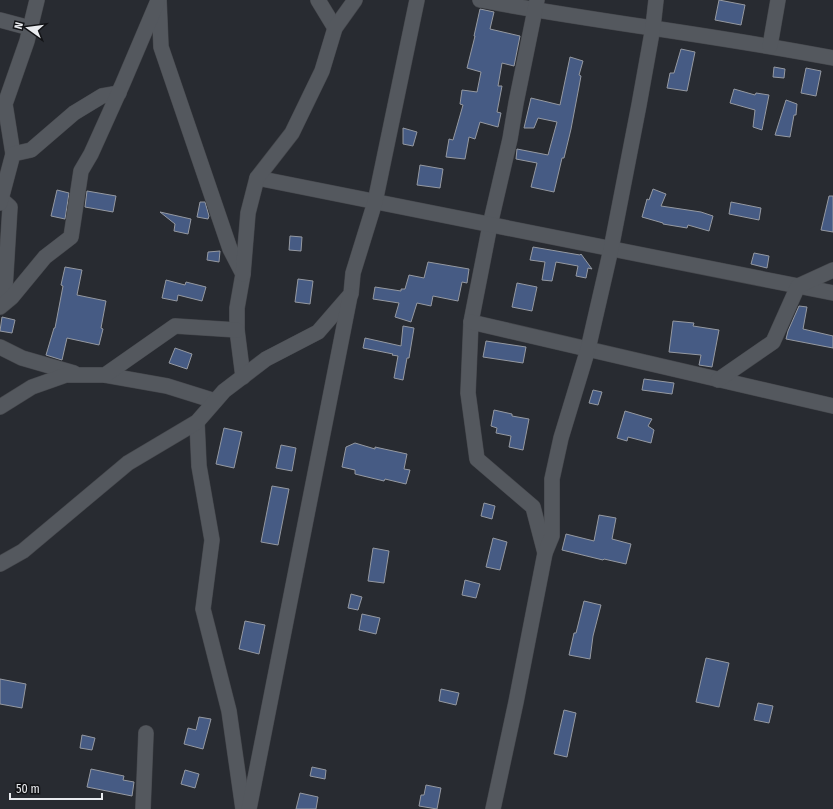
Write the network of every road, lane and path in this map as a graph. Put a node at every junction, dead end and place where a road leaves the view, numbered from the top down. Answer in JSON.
{"nodes":[{"id":1,"x":37,"y":0,"type":"edge"},
{"id":2,"x":159,"y":0,"type":"edge"},
{"id":3,"x":318,"y":0,"type":"edge"},
{"id":4,"x":355,"y":0,"type":"edge"},
{"id":5,"x":417,"y":0,"type":"edge"},
{"id":6,"x":480,"y":0,"type":"edge"},
{"id":7,"x":656,"y":0,"type":"edge"},
{"id":8,"x":778,"y":0,"type":"edge"},
{"id":9,"x":537,"y":5,"type":"edge"},
{"id":10,"x":0,"y":20,"type":"edge"},
{"id":11,"x":653,"y":27,"type":"junction"},
{"id":12,"x":30,"y":28,"type":"junction"},
{"id":13,"x":335,"y":28,"type":"junction"},
{"id":14,"x":770,"y":46,"type":"junction"},
{"id":15,"x":833,"y":58,"type":"edge"},
{"id":16,"x":119,"y":93,"type":"junction"},
{"id":17,"x":13,"y":154,"type":"junction"},
{"id":18,"x":257,"y":178,"type":"junction"},
{"id":19,"x":0,"y":200,"type":"edge"},
{"id":20,"x":375,"y":202,"type":"junction"},
{"id":21,"x":490,"y":225,"type":"junction"},
{"id":22,"x":611,"y":249,"type":"junction"},
{"id":23,"x":833,"y":270,"type":"edge"},
{"id":24,"x":243,"y":274,"type":"junction"},
{"id":25,"x":798,"y":286,"type":"junction"},
{"id":26,"x":833,"y":293,"type":"edge"},
{"id":27,"x":351,"y":294,"type":"junction"},
{"id":28,"x":0,"y":298,"type":"edge"},
{"id":29,"x":0,"y":306,"type":"edge"},
{"id":30,"x":471,"y":322,"type":"junction"},
{"id":31,"x":237,"y":330,"type":"junction"},
{"id":32,"x":0,"y":347,"type":"edge"},
{"id":33,"x":588,"y":349,"type":"junction"},
{"id":34,"x":109,"y":373,"type":"junction"},
{"id":35,"x":82,"y":375,"type":"junction"},
{"id":36,"x":243,"y":377,"type":"junction"},
{"id":37,"x":718,"y":380,"type":"junction"},
{"id":38,"x":215,"y":401,"type":"junction"},
{"id":39,"x":833,"y":406,"type":"edge"},
{"id":40,"x":0,"y":407,"type":"edge"},
{"id":41,"x":197,"y":422,"type":"junction"},
{"id":42,"x":545,"y":552,"type":"junction"},
{"id":43,"x":0,"y":564,"type":"edge"},
{"id":44,"x":146,"y":733,"type":"dead end"},
{"id":45,"x":143,"y":809,"type":"edge"},
{"id":46,"x":243,"y":809,"type":"edge"},
{"id":47,"x":249,"y":809,"type":"edge"},
{"id":48,"x":493,"y":809,"type":"edge"}],
"edges":[{"from":1,"to":12,"type":"street"},
{"from":2,"to":16,"type":"street"},
{"from":2,"to":24,"type":"street"},
{"from":3,"to":13,"type":"street"},
{"from":4,"to":13,"type":"street"},
{"from":5,"to":20,"type":"street"},
{"from":6,"to":9,"type":"street"},
{"from":7,"to":11,"type":"street"},
{"from":8,"to":14,"type":"street"},
{"from":9,"to":11,"type":"street"},
{"from":9,"to":21,"type":"street"},
{"from":10,"to":12,"type":"street"},
{"from":11,"to":14,"type":"street"},
{"from":11,"to":22,"type":"street"},
{"from":12,"to":17,"type":"street"},
{"from":13,"to":18,"type":"street"},
{"from":14,"to":15,"type":"street"},
{"from":16,"to":17,"type":"street"},
{"from":16,"to":29,"type":"street"},
{"from":17,"to":19,"type":"street"},
{"from":18,"to":20,"type":"street"},
{"from":18,"to":24,"type":"street"},
{"from":19,"to":28,"type":"street"},
{"from":20,"to":21,"type":"street"},
{"from":20,"to":27,"type":"street"},
{"from":21,"to":22,"type":"street"},
{"from":21,"to":30,"type":"street"},
{"from":22,"to":25,"type":"street"},
{"from":22,"to":33,"type":"street"},
{"from":23,"to":25,"type":"street"},
{"from":24,"to":31,"type":"street"},
{"from":25,"to":26,"type":"street"},
{"from":25,"to":37,"type":"street"},
{"from":27,"to":36,"type":"street"},
{"from":27,"to":47,"type":"street"},
{"from":30,"to":33,"type":"street"},
{"from":30,"to":42,"type":"street"},
{"from":31,"to":34,"type":"street"},
{"from":31,"to":36,"type":"street"},
{"from":32,"to":35,"type":"street"},
{"from":33,"to":37,"type":"street"},
{"from":33,"to":42,"type":"street"},
{"from":34,"to":35,"type":"street"},
{"from":34,"to":38,"type":"street"},
{"from":35,"to":40,"type":"street"},
{"from":36,"to":38,"type":"street"},
{"from":37,"to":39,"type":"street"},
{"from":38,"to":41,"type":"street"},
{"from":41,"to":43,"type":"street"},
{"from":41,"to":46,"type":"street"},
{"from":42,"to":48,"type":"street"},
{"from":44,"to":45,"type":"street"}]}
